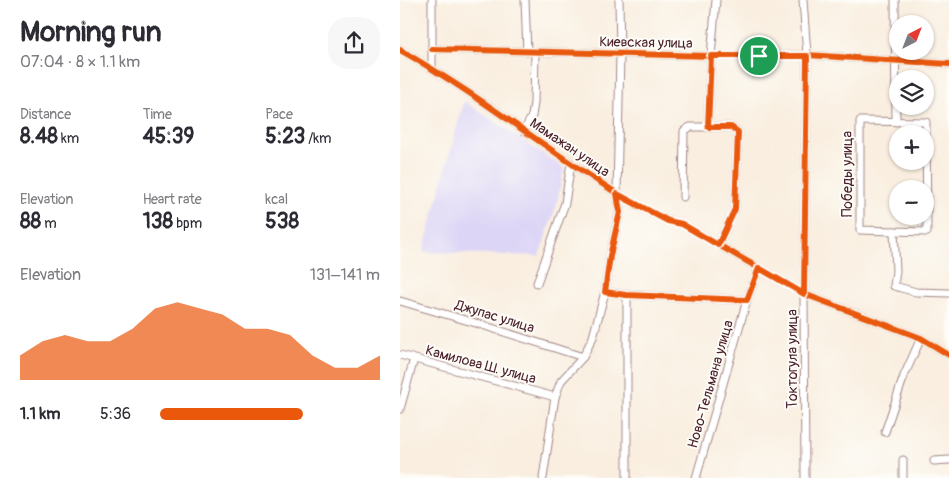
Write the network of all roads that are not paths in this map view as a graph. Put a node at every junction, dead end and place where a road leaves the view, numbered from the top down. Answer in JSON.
{"nodes":[{"id":1,"x":432,"y":0,"type":"edge"},
{"id":2,"x":525,"y":0,"type":"edge"},
{"id":3,"x":619,"y":0,"type":"edge"},
{"id":4,"x":716,"y":0,"type":"edge"},
{"id":5,"x":803,"y":0,"type":"edge"},
{"id":6,"x":896,"y":0,"type":"edge"},
{"id":7,"x":432,"y":49,"type":"junction"},
{"id":8,"x":400,"y":50,"type":"edge"},
{"id":9,"x":527,"y":52,"type":"junction"},
{"id":10,"x":535,"y":52,"type":"junction"},
{"id":11,"x":620,"y":54,"type":"junction"},
{"id":12,"x":711,"y":56,"type":"junction"},
{"id":13,"x":807,"y":56,"type":"junction"},
{"id":14,"x":895,"y":62,"type":"junction"},
{"id":15,"x":949,"y":64,"type":"edge"},
{"id":16,"x":432,"y":68,"type":"junction"},
{"id":17,"x":896,"y":122,"type":"junction"},
{"id":18,"x":708,"y":127,"type":"junction"},
{"id":19,"x":524,"y":131,"type":"junction"},
{"id":20,"x":571,"y":163,"type":"junction"},
{"id":21,"x":617,"y":194,"type":"junction"},
{"id":22,"x":683,"y":197,"type":"dead end"},
{"id":23,"x":894,"y":231,"type":"junction"},
{"id":24,"x":718,"y":245,"type":"junction"},
{"id":25,"x":759,"y":268,"type":"junction"},
{"id":26,"x":537,"y":283,"type":"dead end"},
{"id":27,"x":605,"y":292,"type":"junction"},
{"id":28,"x":949,"y":293,"type":"edge"},
{"id":29,"x":804,"y":294,"type":"junction"},
{"id":30,"x":626,"y":295,"type":"junction"},
{"id":31,"x":747,"y":300,"type":"junction"},
{"id":32,"x":400,"y":301,"type":"edge"},
{"id":33,"x":921,"y":338,"type":"junction"},
{"id":34,"x":400,"y":355,"type":"edge"},
{"id":35,"x":949,"y":355,"type":"edge"},
{"id":36,"x":583,"y":357,"type":"junction"},
{"id":37,"x":414,"y":359,"type":"junction"},
{"id":38,"x":556,"y":397,"type":"junction"},
{"id":39,"x":400,"y":409,"type":"edge"},
{"id":40,"x":884,"y":432,"type":"dead end"},
{"id":41,"x":903,"y":460,"type":"dead end"},
{"id":42,"x":934,"y":460,"type":"dead end"},
{"id":43,"x":949,"y":460,"type":"edge"},
{"id":44,"x":543,"y":478,"type":"edge"},
{"id":45,"x":627,"y":478,"type":"edge"},
{"id":46,"x":696,"y":478,"type":"edge"},
{"id":47,"x":805,"y":478,"type":"edge"},
{"id":48,"x":903,"y":478,"type":"edge"}],
"edges":[{"from":1,"to":7,"type":"street"},
{"from":2,"to":9,"type":"street"},
{"from":3,"to":11,"type":"street"},
{"from":4,"to":12,"type":"street"},
{"from":5,"to":13,"type":"street","name":"Токтогула улица"},
{"from":6,"to":14,"type":"street"},
{"from":7,"to":9,"type":"street","name":"Киевская улица"},
{"from":7,"to":16,"type":"street"},
{"from":8,"to":16,"type":"street","name":"Мамажан улица"},
{"from":9,"to":10,"type":"street","name":"Киевская улица"},
{"from":10,"to":11,"type":"street","name":"Киевская улица"},
{"from":10,"to":19,"type":"street"},
{"from":11,"to":12,"type":"street","name":"Киевская улица"},
{"from":11,"to":21,"type":"street"},
{"from":12,"to":13,"type":"street","name":"Киевская улица"},
{"from":12,"to":18,"type":"street"},
{"from":13,"to":14,"type":"street","name":"Киевская улица"},
{"from":13,"to":29,"type":"street","name":"Токтогула улица"},
{"from":14,"to":15,"type":"street","name":"Киевская улица"},
{"from":14,"to":17,"type":"street"},
{"from":16,"to":19,"type":"street","name":"Мамажан улица"},
{"from":17,"to":23,"type":"street","name":"Победы улица"},
{"from":17,"to":23,"type":"street","name":"Победы улица"},
{"from":18,"to":22,"type":"street"},
{"from":18,"to":24,"type":"street"},
{"from":19,"to":20,"type":"street","name":"Мамажан улица"},
{"from":20,"to":21,"type":"street","name":"Мамажан улица"},
{"from":20,"to":26,"type":"street"},
{"from":21,"to":24,"type":"street","name":"Мамажан улица"},
{"from":21,"to":27,"type":"street"},
{"from":23,"to":28,"type":"street"},
{"from":24,"to":25,"type":"street","name":"Мамажан улица"},
{"from":25,"to":29,"type":"street","name":"Мамажан улица"},
{"from":25,"to":31,"type":"street","name":"Ново-Тельмана улица"},
{"from":27,"to":30,"type":"street"},
{"from":27,"to":36,"type":"street"},
{"from":29,"to":33,"type":"street","name":"Мамажан улица"},
{"from":29,"to":47,"type":"street","name":"Токтогула улица"},
{"from":30,"to":31,"type":"street"},
{"from":30,"to":45,"type":"street"},
{"from":31,"to":46,"type":"street","name":"Ново-Тельмана улица"},
{"from":32,"to":36,"type":"street","name":"Джупас улица"},
{"from":33,"to":35,"type":"street","name":"Мамажан улица"},
{"from":33,"to":40,"type":"street"},
{"from":34,"to":37,"type":"street","name":"Камилова Ш. улица"},
{"from":36,"to":38,"type":"street"},
{"from":37,"to":38,"type":"street","name":"Камилова Ш. улица"},
{"from":37,"to":39,"type":"street"},
{"from":38,"to":44,"type":"street"},
{"from":41,"to":48,"type":"street"},
{"from":42,"to":43,"type":"street"}]}
